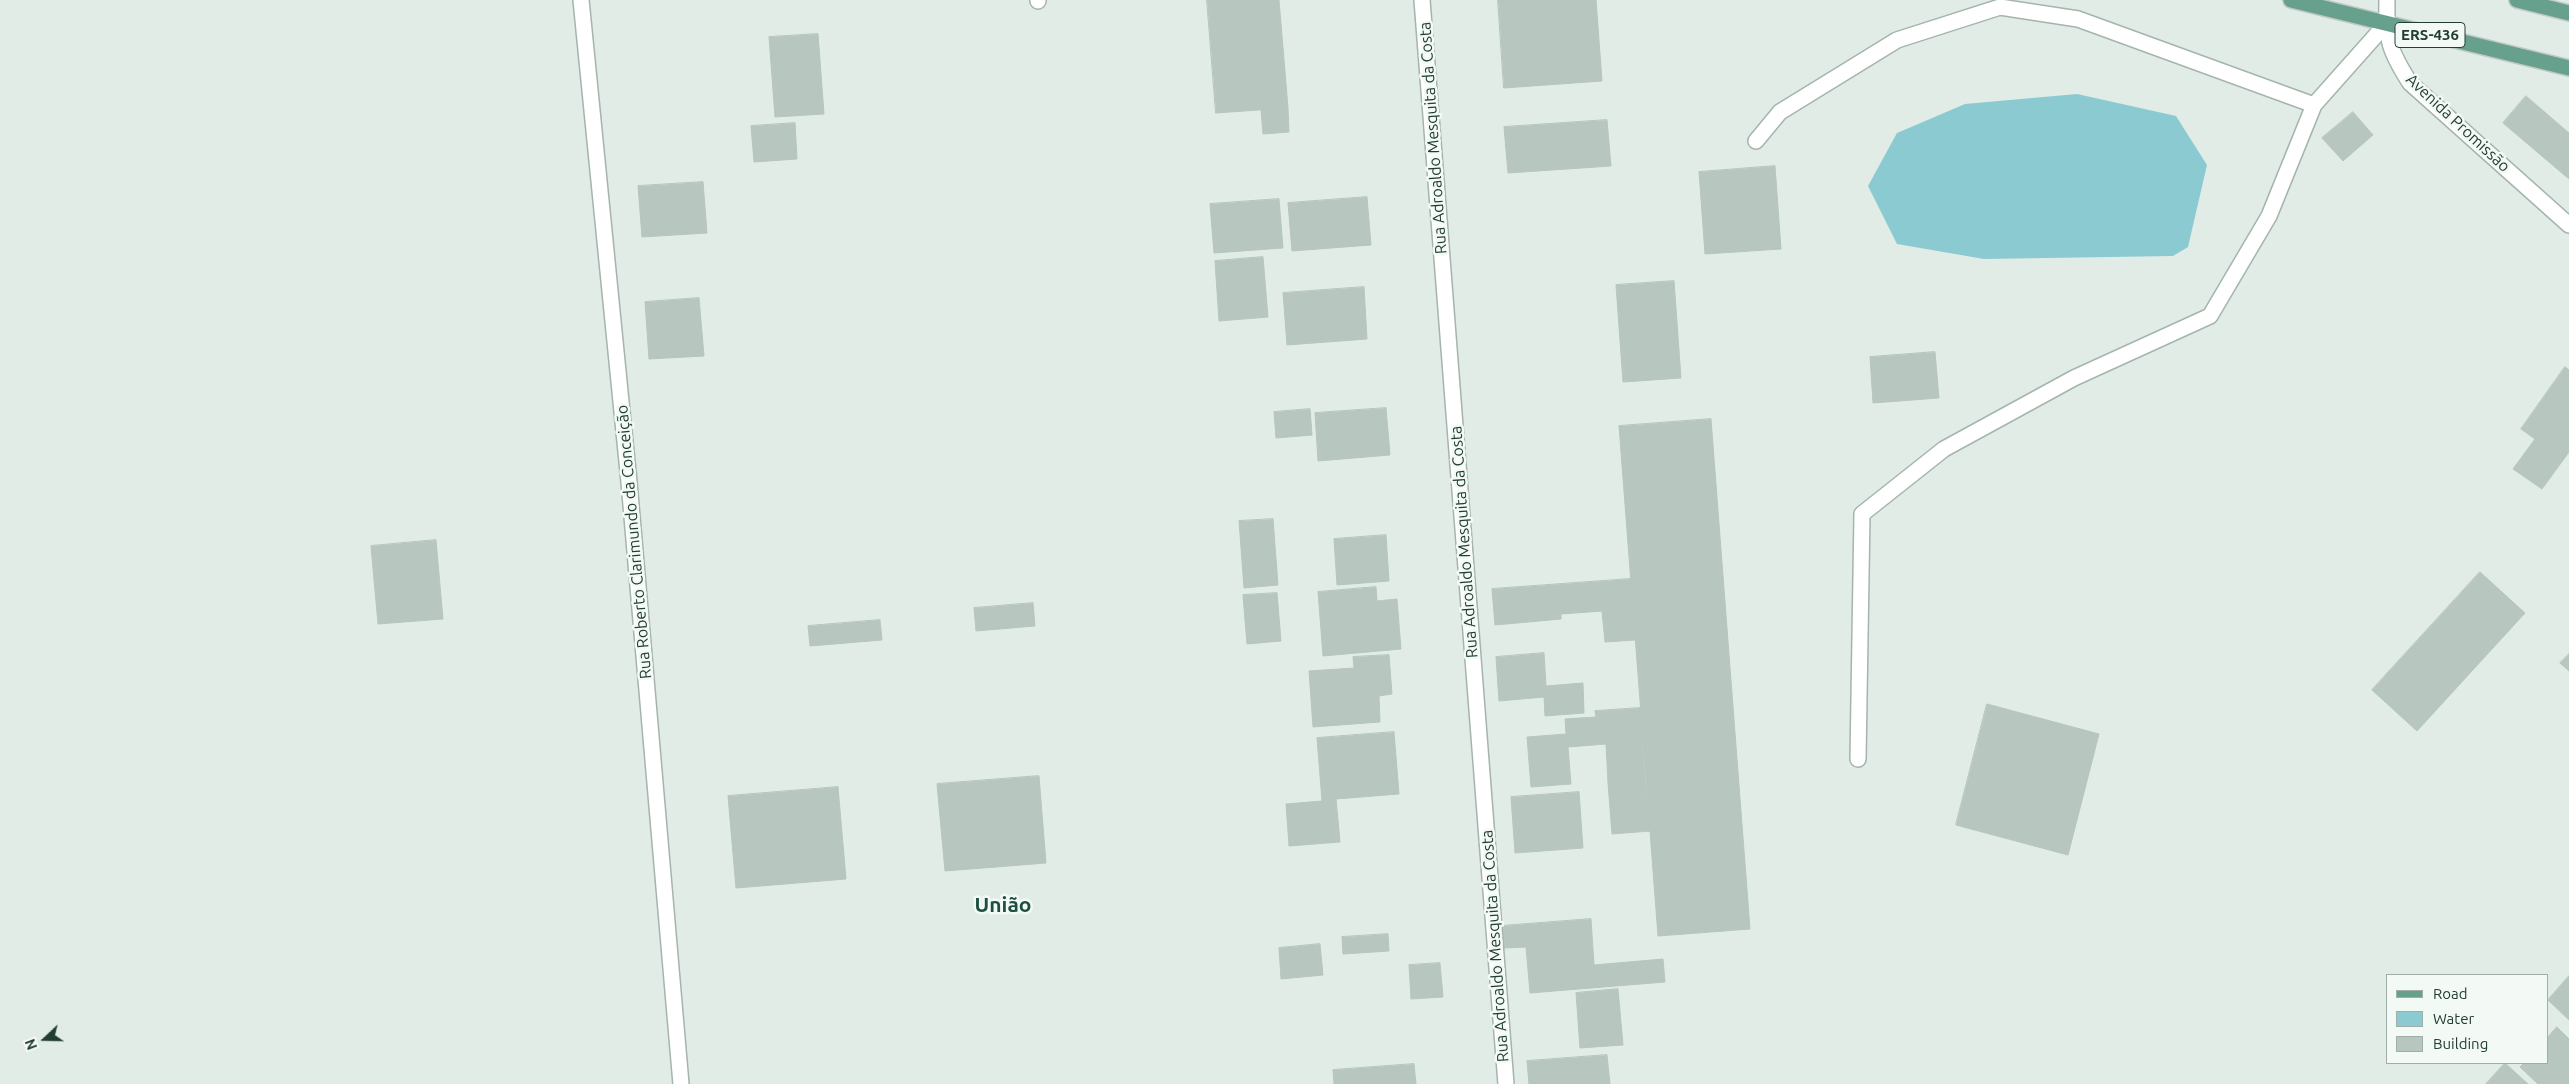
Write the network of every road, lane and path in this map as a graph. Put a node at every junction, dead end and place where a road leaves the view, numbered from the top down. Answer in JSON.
{"nodes":[{"id":1,"x":581,"y":0,"type":"edge"},
{"id":2,"x":1422,"y":0,"type":"edge"},
{"id":3,"x":2291,"y":0,"type":"edge"},
{"id":4,"x":2387,"y":0,"type":"edge"},
{"id":5,"x":2517,"y":0,"type":"edge"},
{"id":6,"x":2569,"y":13,"type":"edge"},
{"id":7,"x":2386,"y":24,"type":"junction"},
{"id":8,"x":2569,"y":68,"type":"edge"},
{"id":9,"x":2314,"y":105,"type":"junction"},
{"id":10,"x":1756,"y":140,"type":"dead end"},
{"id":11,"x":2569,"y":225,"type":"edge"},
{"id":12,"x":1858,"y":759,"type":"dead end"},
{"id":13,"x":681,"y":1084,"type":"edge"},
{"id":14,"x":1506,"y":1084,"type":"edge"}],
"edges":[{"from":1,"to":13,"type":"street","name":"Rua Roberto Clarimundo da Conceição"},
{"from":2,"to":14,"type":"street","name":"Rua Adroaldo Mesquita da Costa"},
{"from":3,"to":7,"type":"main road","number":"ERS-436"},
{"from":4,"to":7,"type":"street","name":"Avenida Promissão"},
{"from":5,"to":6,"type":"main road"},
{"from":7,"to":8,"type":"main road","number":"ERS-436"},
{"from":7,"to":9,"type":"street"},
{"from":7,"to":11,"type":"street","name":"Avenida Promissão"},
{"from":9,"to":10,"type":"street"},
{"from":9,"to":12,"type":"street"}]}
